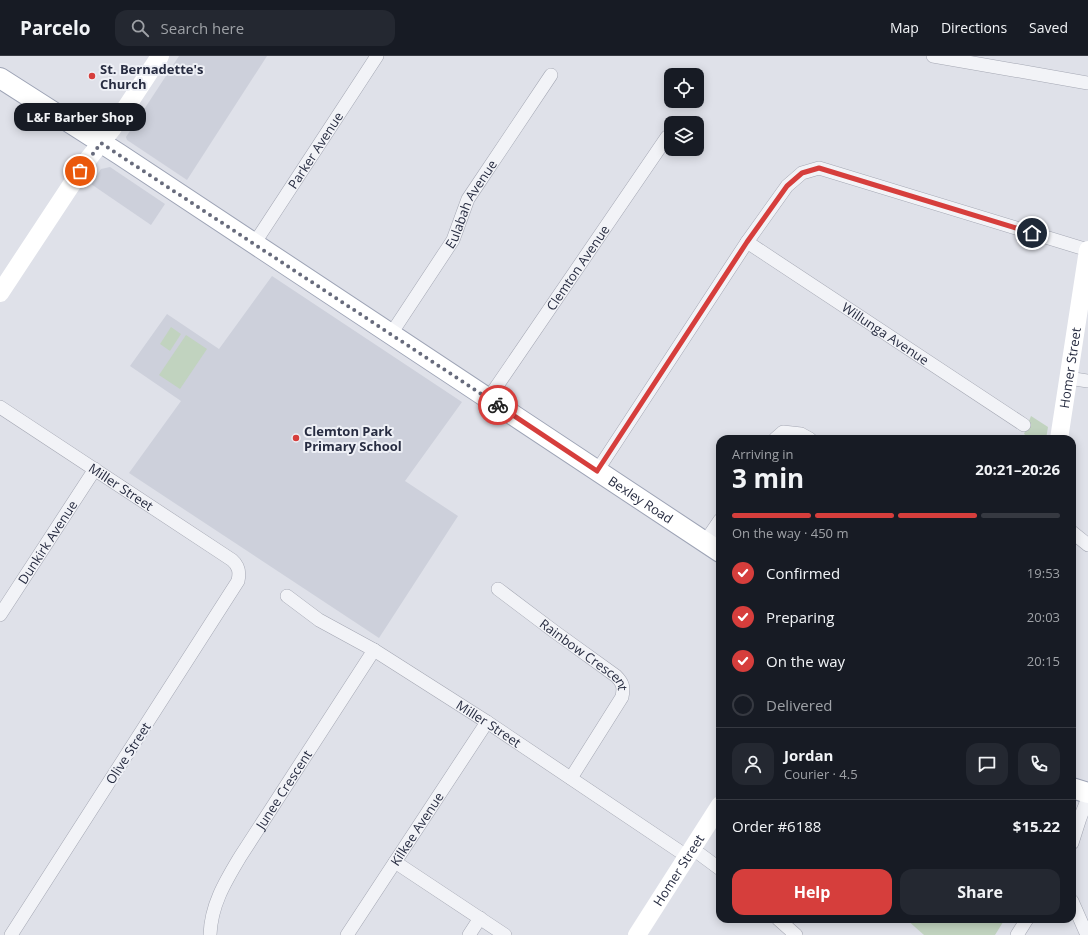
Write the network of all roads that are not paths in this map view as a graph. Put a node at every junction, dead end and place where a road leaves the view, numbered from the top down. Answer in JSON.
{"nodes":[{"id":1,"x":160,"y":56,"type":"edge"},
{"id":2,"x":377,"y":56,"type":"edge"},
{"id":3,"x":933,"y":56,"type":"edge"},
{"id":4,"x":977,"y":60,"type":"edge"},
{"id":5,"x":551,"y":74,"type":"dead end"},
{"id":6,"x":0,"y":78,"type":"edge"},
{"id":7,"x":1088,"y":83,"type":"edge"},
{"id":8,"x":664,"y":141,"type":"edge"},
{"id":9,"x":101,"y":143,"type":"junction"},
{"id":10,"x":747,"y":242,"type":"junction"},
{"id":11,"x":254,"y":244,"type":"junction"},
{"id":12,"x":1088,"y":250,"type":"edge"},
{"id":13,"x":0,"y":293,"type":"edge"},
{"id":14,"x":391,"y":334,"type":"junction"},
{"id":15,"x":1068,"y":378,"type":"junction"},
{"id":16,"x":1088,"y":381,"type":"edge"},
{"id":17,"x":488,"y":399,"type":"junction"},
{"id":18,"x":0,"y":407,"type":"edge"},
{"id":19,"x":1024,"y":425,"type":"dead end"},
{"id":20,"x":780,"y":435,"type":"edge"},
{"id":21,"x":803,"y":435,"type":"edge"},
{"id":22,"x":1060,"y":435,"type":"edge"},
{"id":23,"x":95,"y":469,"type":"junction"},
{"id":24,"x":597,"y":471,"type":"junction"},
{"id":25,"x":716,"y":535,"type":"edge"},
{"id":26,"x":1076,"y":535,"type":"edge"},
{"id":27,"x":1088,"y":545,"type":"edge"},
{"id":28,"x":713,"y":547,"type":"edge"},
{"id":29,"x":239,"y":570,"type":"joint"},
{"id":30,"x":498,"y":588,"type":"dead end"},
{"id":31,"x":287,"y":596,"type":"dead end"},
{"id":32,"x":0,"y":615,"type":"edge"},
{"id":33,"x":374,"y":650,"type":"junction"},
{"id":34,"x":487,"y":722,"type":"junction"},
{"id":35,"x":571,"y":778,"type":"junction"},
{"id":36,"x":1076,"y":789,"type":"edge"},
{"id":37,"x":1088,"y":793,"type":"edge"},
{"id":38,"x":1088,"y":798,"type":"edge"},
{"id":39,"x":716,"y":811,"type":"edge"},
{"id":40,"x":1088,"y":820,"type":"edge"},
{"id":41,"x":1076,"y":831,"type":"edge"},
{"id":42,"x":1076,"y":838,"type":"edge"},
{"id":43,"x":690,"y":853,"type":"junction"},
{"id":44,"x":395,"y":862,"type":"junction"},
{"id":45,"x":716,"y":867,"type":"edge"},
{"id":46,"x":1076,"y":909,"type":"edge"},
{"id":47,"x":480,"y":918,"type":"junction"},
{"id":48,"x":782,"y":923,"type":"edge"},
{"id":49,"x":1024,"y":923,"type":"edge"},
{"id":50,"x":0,"y":932,"type":"edge"},
{"id":51,"x":4,"y":935,"type":"edge"},
{"id":52,"x":11,"y":935,"type":"edge"},
{"id":53,"x":210,"y":935,"type":"edge"},
{"id":54,"x":347,"y":935,"type":"edge"},
{"id":55,"x":469,"y":935,"type":"edge"},
{"id":56,"x":505,"y":935,"type":"edge"},
{"id":57,"x":637,"y":935,"type":"edge"},
{"id":58,"x":796,"y":935,"type":"edge"},
{"id":59,"x":1017,"y":935,"type":"edge"},
{"id":60,"x":1087,"y":935,"type":"edge"}],
"edges":[{"from":1,"to":9,"type":"street"},
{"from":2,"to":11,"type":"street","name":"Parker Avenue"},
{"from":3,"to":4,"type":"street"},
{"from":4,"to":7,"type":"street"},
{"from":5,"to":14,"type":"street","name":"Eulabah Avenue"},
{"from":6,"to":9,"type":"main road","name":"Bexley Road"},
{"from":8,"to":17,"type":"street","name":"Clemton Avenue"},
{"from":9,"to":11,"type":"main road","name":"Bexley Road"},
{"from":9,"to":13,"type":"street"},
{"from":10,"to":12,"type":"street"},
{"from":10,"to":19,"type":"street","name":"Willunga Avenue"},
{"from":10,"to":24,"type":"street"},
{"from":11,"to":14,"type":"main road","name":"Bexley Road"},
{"from":12,"to":15,"type":"street","name":"Homer Street"},
{"from":14,"to":17,"type":"main road","name":"Bexley Road"},
{"from":15,"to":16,"type":"street"},
{"from":15,"to":22,"type":"street","name":"Homer Street"},
{"from":17,"to":24,"type":"main road","name":"Bexley Road"},
{"from":18,"to":23,"type":"street","name":"Miller Street"},
{"from":20,"to":21,"type":"street"},
{"from":23,"to":29,"type":"street","name":"Miller Street"},
{"from":23,"to":32,"type":"street","name":"Dunkirk Avenue"},
{"from":24,"to":28,"type":"main road","name":"Bexley Road"},
{"from":25,"to":28,"type":"street"},
{"from":26,"to":27,"type":"street"},
{"from":29,"to":52,"type":"street","name":"Olive Street"},
{"from":30,"to":35,"type":"street","name":"Rainbow Crescent"},
{"from":31,"to":33,"type":"street","name":"Miller Street"},
{"from":33,"to":34,"type":"street","name":"Miller Street"},
{"from":33,"to":53,"type":"street","name":"Junee Crescent"},
{"from":34,"to":35,"type":"street","name":"Miller Street"},
{"from":34,"to":44,"type":"street","name":"Kilkee Avenue"},
{"from":35,"to":43,"type":"street","name":"Miller Street"},
{"from":36,"to":37,"type":"main road"},
{"from":38,"to":41,"type":"street"},
{"from":39,"to":43,"type":"street","name":"Homer Street"},
{"from":40,"to":42,"type":"street"},
{"from":43,"to":45,"type":"street","name":"Miller Street"},
{"from":43,"to":57,"type":"street","name":"Homer Street"},
{"from":44,"to":47,"type":"street"},
{"from":44,"to":54,"type":"street","name":"Kilkee Avenue"},
{"from":46,"to":60,"type":"street"},
{"from":47,"to":55,"type":"street"},
{"from":47,"to":56,"type":"street"},
{"from":48,"to":58,"type":"street"},
{"from":49,"to":59,"type":"street"},
{"from":50,"to":51,"type":"street"}]}
